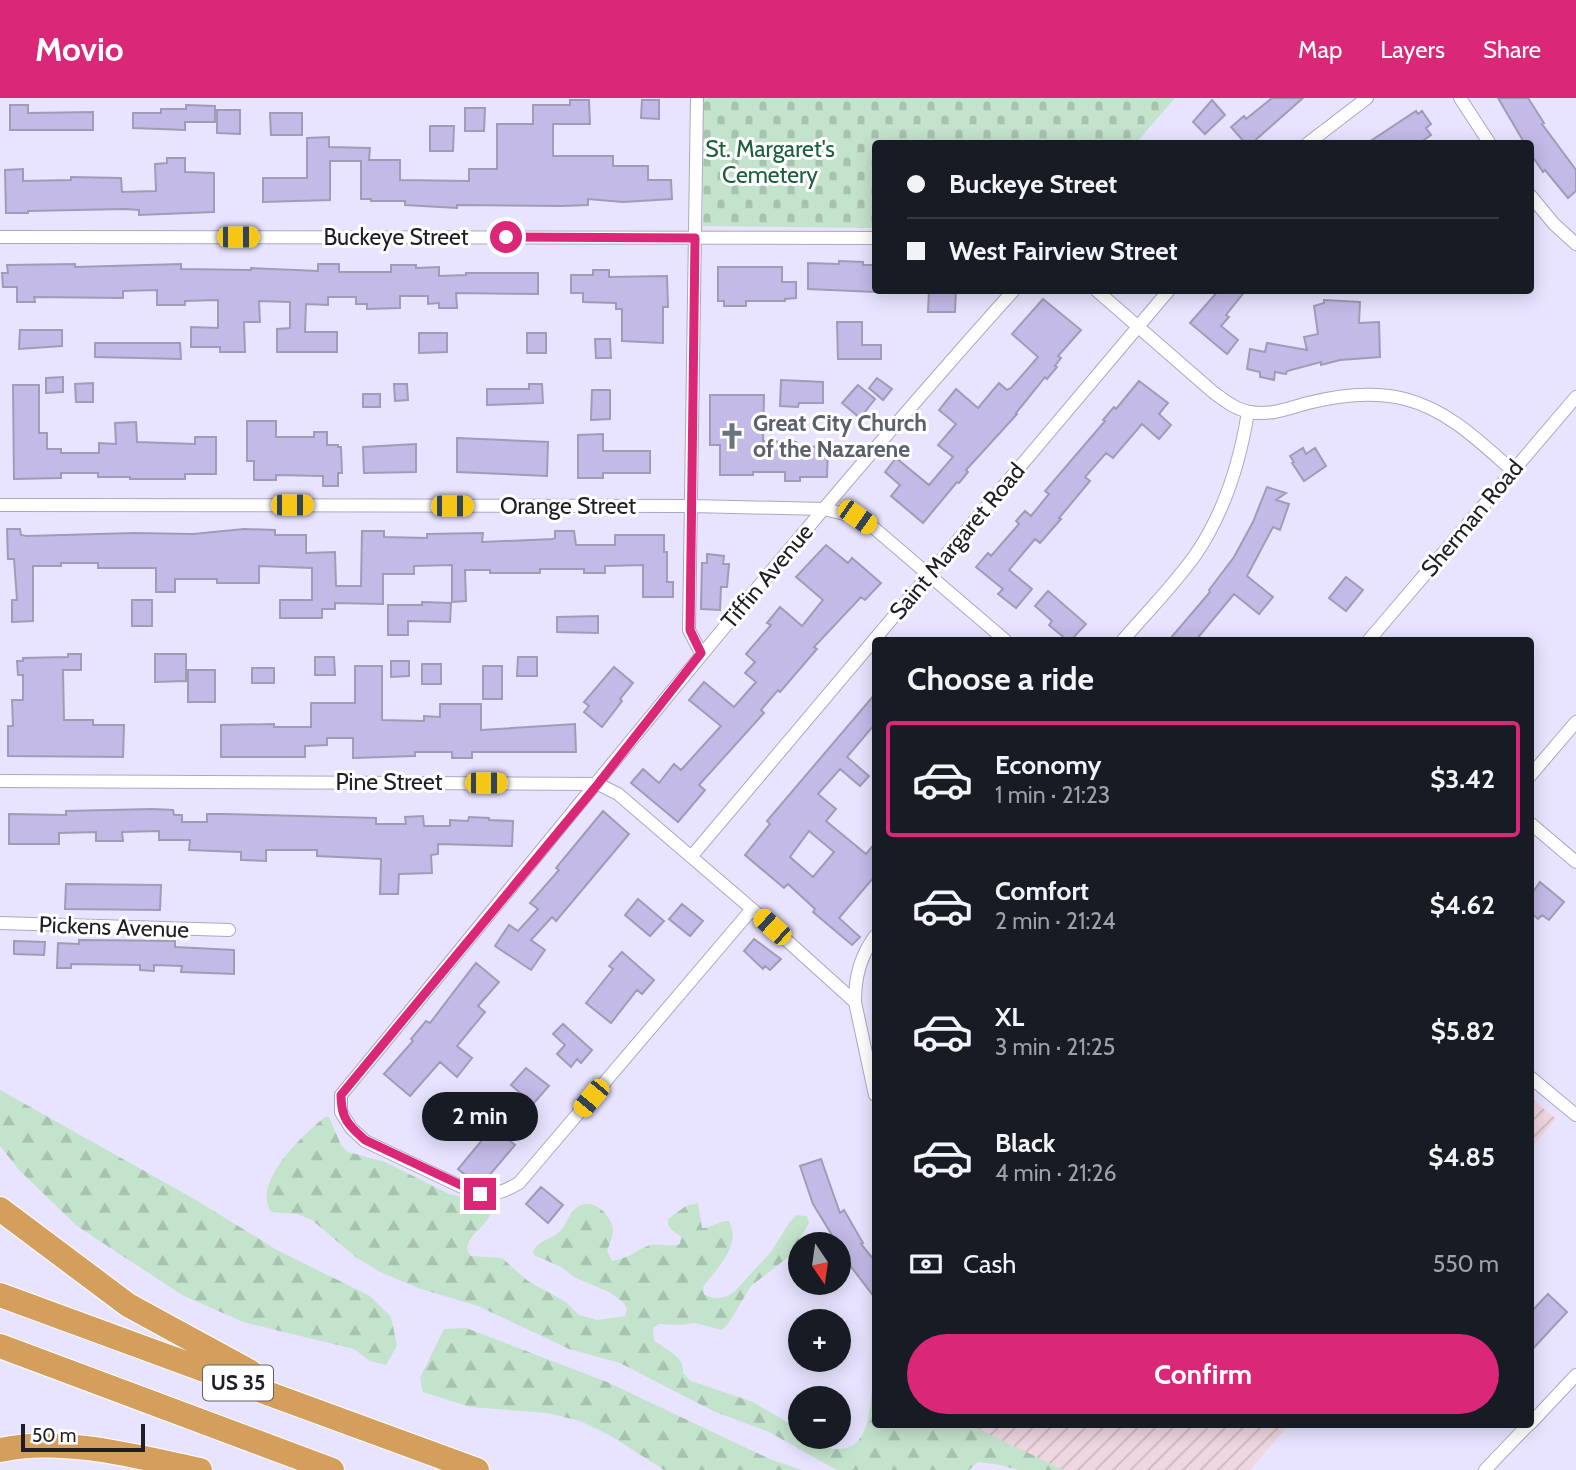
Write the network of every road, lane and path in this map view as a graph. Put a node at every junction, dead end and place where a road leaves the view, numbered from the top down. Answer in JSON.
{"nodes":[{"id":1,"x":697,"y":98,"type":"edge"},
{"id":2,"x":1367,"y":98,"type":"edge"},
{"id":3,"x":1460,"y":98,"type":"edge"},
{"id":4,"x":1312,"y":140,"type":"edge"},
{"id":5,"x":1487,"y":140,"type":"edge"},
{"id":6,"x":1534,"y":200,"type":"edge"},
{"id":7,"x":0,"y":237,"type":"edge"},
{"id":8,"x":695,"y":238,"type":"junction"},
{"id":9,"x":872,"y":238,"type":"edge"},
{"id":10,"x":1576,"y":244,"type":"edge"},
{"id":11,"x":1010,"y":294,"type":"edge"},
{"id":12,"x":1101,"y":294,"type":"edge"},
{"id":13,"x":1166,"y":294,"type":"edge"},
{"id":14,"x":1139,"y":326,"type":"junction"},
{"id":15,"x":1576,"y":397,"type":"edge"},
{"id":16,"x":1248,"y":412,"type":"junction"},
{"id":17,"x":1512,"y":470,"type":"junction"},
{"id":18,"x":0,"y":505,"type":"edge"},
{"id":19,"x":692,"y":506,"type":"junction"},
{"id":20,"x":824,"y":509,"type":"junction"},
{"id":21,"x":928,"y":575,"type":"junction"},
{"id":22,"x":876,"y":637,"type":"edge"},
{"id":23,"x":1001,"y":637,"type":"edge"},
{"id":24,"x":1126,"y":637,"type":"edge"},
{"id":25,"x":1372,"y":637,"type":"edge"},
{"id":26,"x":872,"y":642,"type":"edge"},
{"id":27,"x":701,"y":653,"type":"junction"},
{"id":28,"x":1576,"y":722,"type":"edge"},
{"id":29,"x":1534,"y":771,"type":"edge"},
{"id":30,"x":0,"y":781,"type":"edge"},
{"id":31,"x":598,"y":784,"type":"junction"},
{"id":32,"x":1534,"y":826,"type":"edge"},
{"id":33,"x":691,"y":857,"type":"junction"},
{"id":34,"x":1576,"y":862,"type":"edge"},
{"id":35,"x":752,"y":909,"type":"junction"},
{"id":36,"x":0,"y":923,"type":"edge"},
{"id":37,"x":229,"y":930,"type":"dead end"},
{"id":38,"x":872,"y":942,"type":"edge"},
{"id":39,"x":855,"y":1002,"type":"junction"},
{"id":40,"x":1534,"y":1080,"type":"edge"},
{"id":41,"x":872,"y":1081,"type":"edge"},
{"id":42,"x":1576,"y":1115,"type":"edge"},
{"id":43,"x":0,"y":1209,"type":"edge"},
{"id":44,"x":0,"y":1295,"type":"edge"},
{"id":45,"x":0,"y":1346,"type":"edge"},
{"id":46,"x":1576,"y":1375,"type":"edge"},
{"id":47,"x":287,"y":1401,"type":"junction"},
{"id":48,"x":1534,"y":1419,"type":"edge"},
{"id":49,"x":1525,"y":1428,"type":"edge"},
{"id":50,"x":0,"y":1450,"type":"edge"},
{"id":51,"x":200,"y":1470,"type":"edge"},
{"id":52,"x":332,"y":1470,"type":"edge"},
{"id":53,"x":477,"y":1470,"type":"edge"},
{"id":54,"x":1485,"y":1470,"type":"edge"}],
"edges":[{"from":1,"to":8,"type":"street"},
{"from":2,"to":4,"type":"street"},
{"from":3,"to":5,"type":"street"},
{"from":6,"to":10,"type":"street"},
{"from":7,"to":8,"type":"street","name":"Buckeye Street"},
{"from":8,"to":9,"type":"street","name":"Buckeye Street"},
{"from":8,"to":19,"type":"street"},
{"from":11,"to":20,"type":"street","name":"Tiffin Avenue"},
{"from":12,"to":14,"type":"street"},
{"from":13,"to":14,"type":"street","name":"Saint Margaret Road"},
{"from":14,"to":16,"type":"street"},
{"from":14,"to":21,"type":"street","name":"Saint Margaret Road"},
{"from":15,"to":17,"type":"street","name":"Sherman Road"},
{"from":16,"to":17,"type":"street"},
{"from":16,"to":24,"type":"street"},
{"from":17,"to":25,"type":"street","name":"Sherman Road"},
{"from":18,"to":19,"type":"street","name":"Orange Street"},
{"from":19,"to":20,"type":"street","name":"Orange Street"},
{"from":19,"to":27,"type":"street"},
{"from":20,"to":21,"type":"street","name":"Orange Street"},
{"from":20,"to":27,"type":"street","name":"Tiffin Avenue"},
{"from":21,"to":22,"type":"street","name":"Saint Margaret Road"},
{"from":21,"to":23,"type":"street","name":"Orange Street"},
{"from":26,"to":33,"type":"street","name":"Saint Margaret Road"},
{"from":27,"to":31,"type":"street","name":"Tiffin Avenue"},
{"from":28,"to":29,"type":"street"},
{"from":30,"to":31,"type":"street","name":"Pine Street"},
{"from":31,"to":33,"type":"street"},
{"from":31,"to":35,"type":"street","name":"Tiffin Avenue"},
{"from":32,"to":34,"type":"street"},
{"from":33,"to":35,"type":"street"},
{"from":35,"to":39,"type":"street"},
{"from":36,"to":37,"type":"street","name":"Pickens Avenue"},
{"from":38,"to":39,"type":"street"},
{"from":39,"to":41,"type":"street"},
{"from":40,"to":42,"type":"street"},
{"from":43,"to":47,"type":"highway"},
{"from":44,"to":47,"type":"highway","number":"US 35"},
{"from":45,"to":52,"type":"highway","number":"US 35"},
{"from":46,"to":48,"type":"street"},
{"from":47,"to":53,"type":"highway","number":"US 35"},
{"from":49,"to":54,"type":"street"},
{"from":50,"to":51,"type":"highway"}]}
